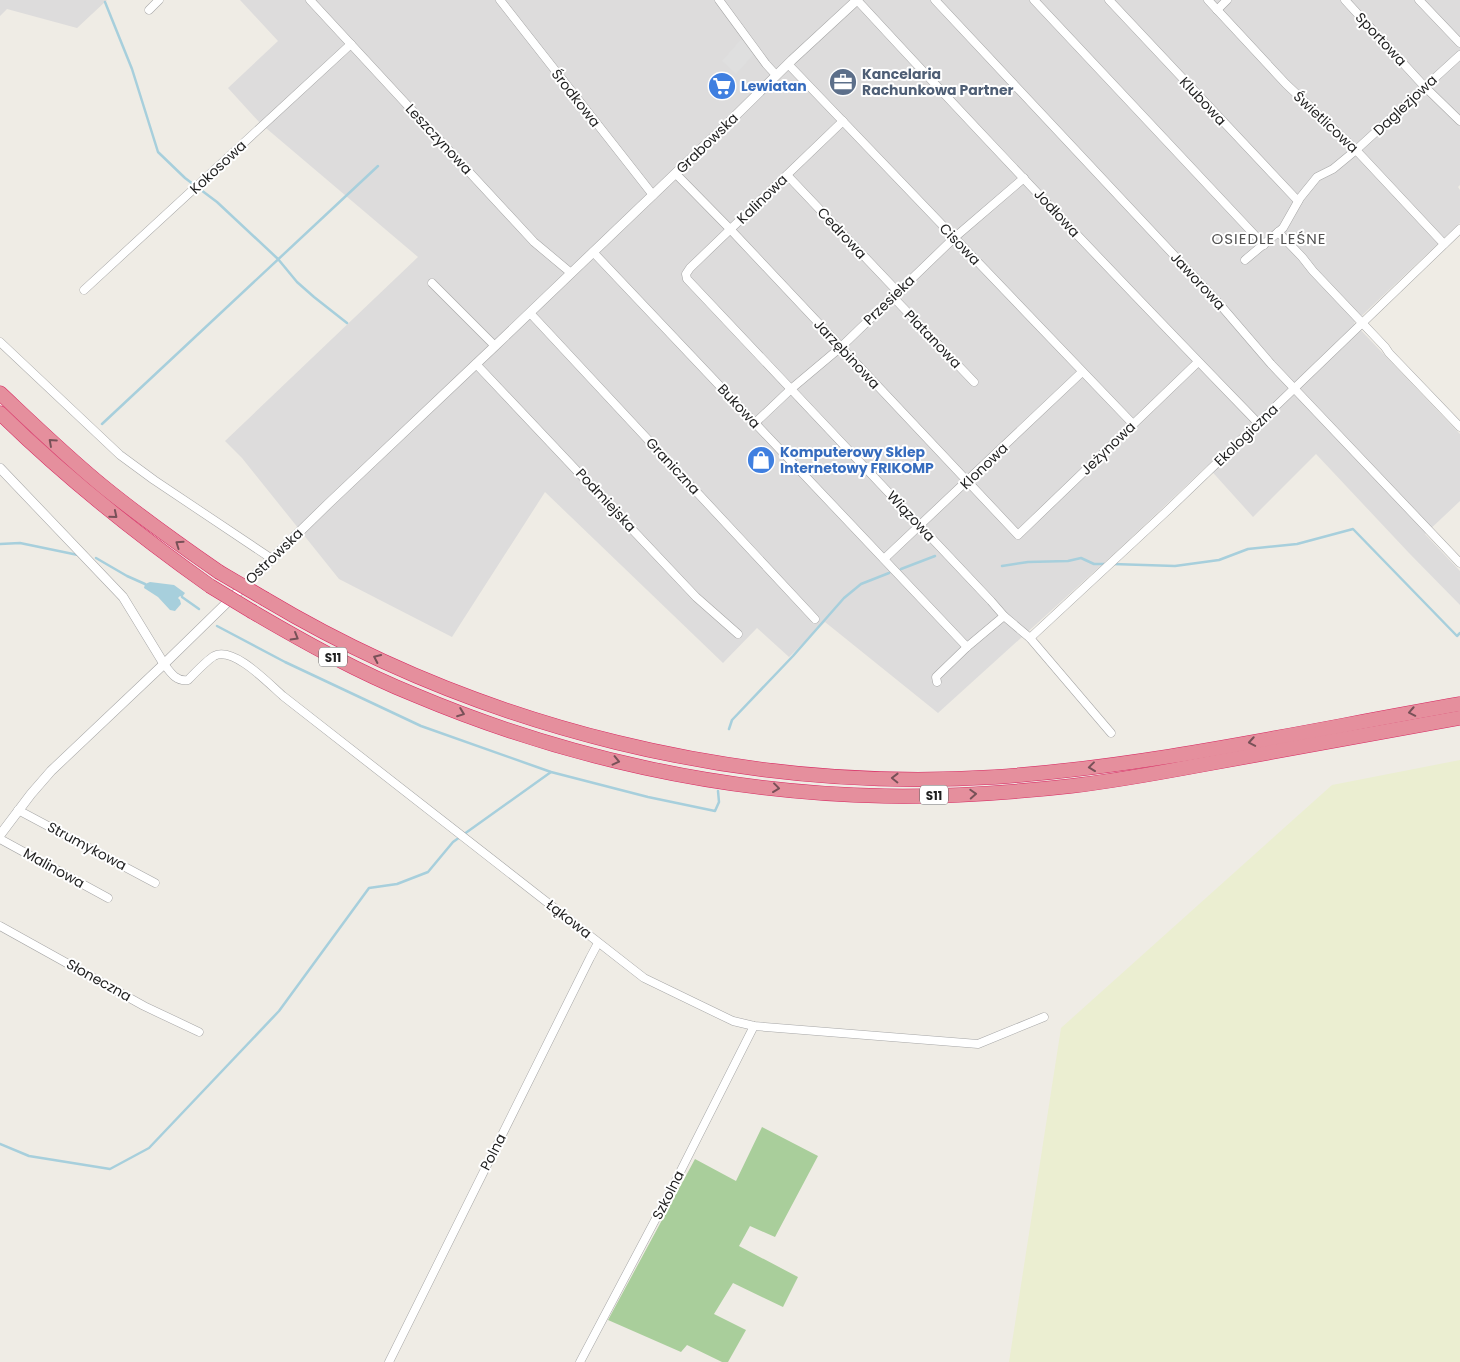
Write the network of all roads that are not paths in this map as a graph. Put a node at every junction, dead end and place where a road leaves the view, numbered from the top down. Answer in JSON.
{"nodes":[{"id":1,"x":159,"y":0,"type":"edge"},
{"id":2,"x":310,"y":0,"type":"edge"},
{"id":3,"x":500,"y":0,"type":"edge"},
{"id":4,"x":719,"y":0,"type":"edge"},
{"id":5,"x":857,"y":0,"type":"edge"},
{"id":6,"x":934,"y":0,"type":"edge"},
{"id":7,"x":1034,"y":0,"type":"edge"},
{"id":8,"x":1109,"y":0,"type":"edge"},
{"id":9,"x":1208,"y":0,"type":"edge"},
{"id":10,"x":1227,"y":0,"type":"edge"},
{"id":11,"x":1345,"y":0,"type":"edge"},
{"id":12,"x":1419,"y":0,"type":"edge"},
{"id":13,"x":149,"y":10,"type":"dead end"},
{"id":14,"x":1217,"y":10,"type":"junction"},
{"id":15,"x":1460,"y":43,"type":"edge"},
{"id":16,"x":351,"y":44,"type":"junction"},
{"id":17,"x":1460,"y":55,"type":"edge"},
{"id":18,"x":788,"y":64,"type":"junction"},
{"id":19,"x":776,"y":75,"type":"junction"},
{"id":20,"x":1424,"y":86,"type":"junction"},
{"id":21,"x":843,"y":121,"type":"junction"},
{"id":22,"x":1460,"y":122,"type":"edge"},
{"id":23,"x":1356,"y":150,"type":"junction"},
{"id":24,"x":676,"y":174,"type":"junction"},
{"id":25,"x":787,"y":175,"type":"junction"},
{"id":26,"x":1024,"y":178,"type":"junction"},
{"id":27,"x":653,"y":195,"type":"junction"},
{"id":28,"x":1298,"y":201,"type":"junction"},
{"id":29,"x":730,"y":229,"type":"junction"},
{"id":30,"x":1460,"y":229,"type":"edge"},
{"id":31,"x":1278,"y":232,"type":"junction"},
{"id":32,"x":954,"y":238,"type":"junction"},
{"id":33,"x":1444,"y":244,"type":"junction"},
{"id":34,"x":1264,"y":245,"type":"junction"},
{"id":35,"x":593,"y":252,"type":"junction"},
{"id":36,"x":1245,"y":260,"type":"dead end"},
{"id":37,"x":571,"y":274,"type":"junction"},
{"id":38,"x":687,"y":279,"type":"joint"},
{"id":39,"x":432,"y":283,"type":"dead end"},
{"id":40,"x":557,"y":286,"type":"joint"},
{"id":41,"x":84,"y":290,"type":"dead end"},
{"id":42,"x":895,"y":294,"type":"junction"},
{"id":43,"x":530,"y":313,"type":"junction"},
{"id":44,"x":1363,"y":324,"type":"junction"},
{"id":45,"x":0,"y":342,"type":"edge"},
{"id":46,"x":495,"y":346,"type":"junction"},
{"id":47,"x":841,"y":347,"type":"junction"},
{"id":48,"x":1198,"y":362,"type":"junction"},
{"id":49,"x":476,"y":364,"type":"junction"},
{"id":50,"x":1082,"y":372,"type":"junction"},
{"id":51,"x":974,"y":382,"type":"dead end"},
{"id":52,"x":791,"y":389,"type":"junction"},
{"id":53,"x":1294,"y":389,"type":"junction"},
{"id":54,"x":0,"y":392,"type":"edge"},
{"id":55,"x":0,"y":412,"type":"edge"},
{"id":56,"x":755,"y":423,"type":"junction"},
{"id":57,"x":1258,"y":423,"type":"junction"},
{"id":58,"x":1133,"y":424,"type":"junction"},
{"id":59,"x":1460,"y":427,"type":"edge"},
{"id":60,"x":0,"y":468,"type":"edge"},
{"id":61,"x":967,"y":482,"type":"junction"},
{"id":62,"x":920,"y":526,"type":"junction"},
{"id":63,"x":1018,"y":535,"type":"joint"},
{"id":64,"x":272,"y":559,"type":"junction"},
{"id":65,"x":884,"y":559,"type":"junction"},
{"id":66,"x":1460,"y":563,"type":"edge"},
{"id":67,"x":1004,"y":616,"type":"junction"},
{"id":68,"x":815,"y":619,"type":"dead end"},
{"id":69,"x":738,"y":634,"type":"dead end"},
{"id":70,"x":1030,"y":638,"type":"junction"},
{"id":71,"x":967,"y":647,"type":"junction"},
{"id":72,"x":164,"y":664,"type":"junction"},
{"id":73,"x":937,"y":682,"type":"dead end"},
{"id":74,"x":1460,"y":704,"type":"edge"},
{"id":75,"x":1460,"y":718,"type":"edge"},
{"id":76,"x":1111,"y":734,"type":"dead end"},
{"id":77,"x":18,"y":810,"type":"junction"},
{"id":78,"x":0,"y":835,"type":"edge"},
{"id":79,"x":0,"y":839,"type":"edge"},
{"id":80,"x":155,"y":883,"type":"dead end"},
{"id":81,"x":108,"y":898,"type":"dead end"},
{"id":82,"x":0,"y":926,"type":"edge"},
{"id":83,"x":598,"y":943,"type":"junction"},
{"id":84,"x":1044,"y":1017,"type":"dead end"},
{"id":85,"x":754,"y":1026,"type":"junction"},
{"id":86,"x":199,"y":1032,"type":"dead end"},
{"id":87,"x":389,"y":1362,"type":"edge"},
{"id":88,"x":580,"y":1362,"type":"edge"}],
"edges":[{"from":1,"to":13,"type":"street"},
{"from":2,"to":16,"type":"street","name":"Leszczynowa"},
{"from":3,"to":27,"type":"street","name":"Środkowa"},
{"from":4,"to":19,"type":"street"},
{"from":5,"to":18,"type":"street","name":"Grabowska"},
{"from":5,"to":26,"type":"street","name":"Jodłowa"},
{"from":6,"to":53,"type":"street","name":"Jaworowa"},
{"from":7,"to":34,"type":"street"},
{"from":8,"to":28,"type":"street","name":"Klubowa"},
{"from":9,"to":14,"type":"street","name":"Świetlicowa"},
{"from":10,"to":14,"type":"street"},
{"from":11,"to":20,"type":"street","name":"Sportowa"},
{"from":12,"to":15,"type":"street"},
{"from":14,"to":23,"type":"street","name":"Świetlicowa"},
{"from":16,"to":37,"type":"street","name":"Leszczynowa"},
{"from":16,"to":41,"type":"street","name":"Kokosowa"},
{"from":17,"to":20,"type":"street","name":"Daglezjowa"},
{"from":18,"to":19,"type":"street","name":"Grabowska"},
{"from":18,"to":21,"type":"street","name":"Cisowa"},
{"from":19,"to":24,"type":"street","name":"Grabowska"},
{"from":20,"to":22,"type":"street","name":"Sportowa"},
{"from":20,"to":23,"type":"street","name":"Daglezjowa"},
{"from":21,"to":25,"type":"street","name":"Kalinowa"},
{"from":21,"to":32,"type":"street","name":"Cisowa"},
{"from":23,"to":28,"type":"street","name":"Daglezjowa"},
{"from":23,"to":33,"type":"street","name":"Świetlicowa"},
{"from":24,"to":27,"type":"street","name":"Grabowska"},
{"from":24,"to":29,"type":"street","name":"Jarzębinowa"},
{"from":25,"to":29,"type":"street","name":"Kalinowa"},
{"from":25,"to":42,"type":"street","name":"Cedrowa"},
{"from":26,"to":32,"type":"street","name":"Przesieka"},
{"from":26,"to":48,"type":"street","name":"Jodłowa"},
{"from":27,"to":35,"type":"street","name":"Grabowska"},
{"from":28,"to":31,"type":"street","name":"Daglezjowa"},
{"from":29,"to":38,"type":"street","name":"Kalinowa"},
{"from":29,"to":47,"type":"street","name":"Jarzębinowa"},
{"from":30,"to":33,"type":"street","name":"Ekologiczna"},
{"from":31,"to":34,"type":"street","name":"Daglezjowa"},
{"from":31,"to":44,"type":"street"},
{"from":32,"to":42,"type":"street","name":"Przesieka"},
{"from":32,"to":50,"type":"street","name":"Cisowa"},
{"from":33,"to":44,"type":"street","name":"Ekologiczna"},
{"from":34,"to":36,"type":"street","name":"Daglezjowa"},
{"from":35,"to":37,"type":"street","name":"Grabowska"},
{"from":35,"to":56,"type":"street","name":"Bukowa"},
{"from":37,"to":40,"type":"street","name":"Grabowska"},
{"from":38,"to":52,"type":"street","name":"Wiązowa"},
{"from":39,"to":46,"type":"street"},
{"from":40,"to":43,"type":"street","name":"Ostrowska"},
{"from":42,"to":47,"type":"street","name":"Przesieka"},
{"from":42,"to":51,"type":"street","name":"Platanowa"},
{"from":43,"to":46,"type":"street","name":"Ostrowska"},
{"from":43,"to":68,"type":"street","name":"Graniczna"},
{"from":44,"to":53,"type":"street","name":"Ekologiczna"},
{"from":44,"to":59,"type":"street"},
{"from":45,"to":64,"type":"street"},
{"from":46,"to":49,"type":"street","name":"Ostrowska"},
{"from":47,"to":52,"type":"street","name":"Przesieka"},
{"from":47,"to":61,"type":"street","name":"Jarzębinowa"},
{"from":48,"to":57,"type":"street","name":"Jodłowa"},
{"from":48,"to":58,"type":"street","name":"Jeżynowa"},
{"from":49,"to":64,"type":"street","name":"Ostrowska"},
{"from":49,"to":69,"type":"street","name":"Podmiejska"},
{"from":50,"to":58,"type":"street","name":"Cisowa"},
{"from":50,"to":61,"type":"street","name":"Klonowa"},
{"from":52,"to":56,"type":"street","name":"Przesieka"},
{"from":52,"to":62,"type":"street","name":"Wiązowa"},
{"from":53,"to":57,"type":"street","name":"Ekologiczna"},
{"from":53,"to":66,"type":"street","name":"Jaworowa"},
{"from":74,"to":54,"type":"highway","number":"S11","one_way":true,"bridge":true},
{"from":55,"to":75,"type":"highway","number":"S11","one_way":true,"bridge":true},
{"from":56,"to":65,"type":"street","name":"Bukowa"},
{"from":57,"to":70,"type":"street","name":"Ekologiczna"},
{"from":58,"to":63,"type":"street","name":"Jeżynowa"},
{"from":60,"to":72,"type":"street"},
{"from":61,"to":62,"type":"street","name":"Klonowa"},
{"from":61,"to":63,"type":"street","name":"Jarzębinowa"},
{"from":62,"to":65,"type":"street","name":"Klonowa"},
{"from":62,"to":67,"type":"street","name":"Wiązowa"},
{"from":64,"to":72,"type":"street","name":"Ostrowska"},
{"from":65,"to":71,"type":"street","name":"Bukowa"},
{"from":67,"to":70,"type":"street","name":"Wiązowa"},
{"from":67,"to":71,"type":"street"},
{"from":70,"to":76,"type":"street","name":"Wiązowa"},
{"from":71,"to":73,"type":"street"},
{"from":72,"to":77,"type":"street","name":"Ostrowska"},
{"from":72,"to":83,"type":"street","name":"Łąkowa"},
{"from":77,"to":78,"type":"street","name":"Ostrowska"},
{"from":77,"to":80,"type":"street","name":"Strumykowa"},
{"from":79,"to":81,"type":"street","name":"Malinowa"},
{"from":82,"to":86,"type":"street","name":"Słoneczna"},
{"from":83,"to":85,"type":"street","name":"Łąkowa"},
{"from":83,"to":87,"type":"street","name":"Polna"},
{"from":84,"to":85,"type":"street","name":"Łąkowa"},
{"from":85,"to":88,"type":"street","name":"Szkolna"}]}
